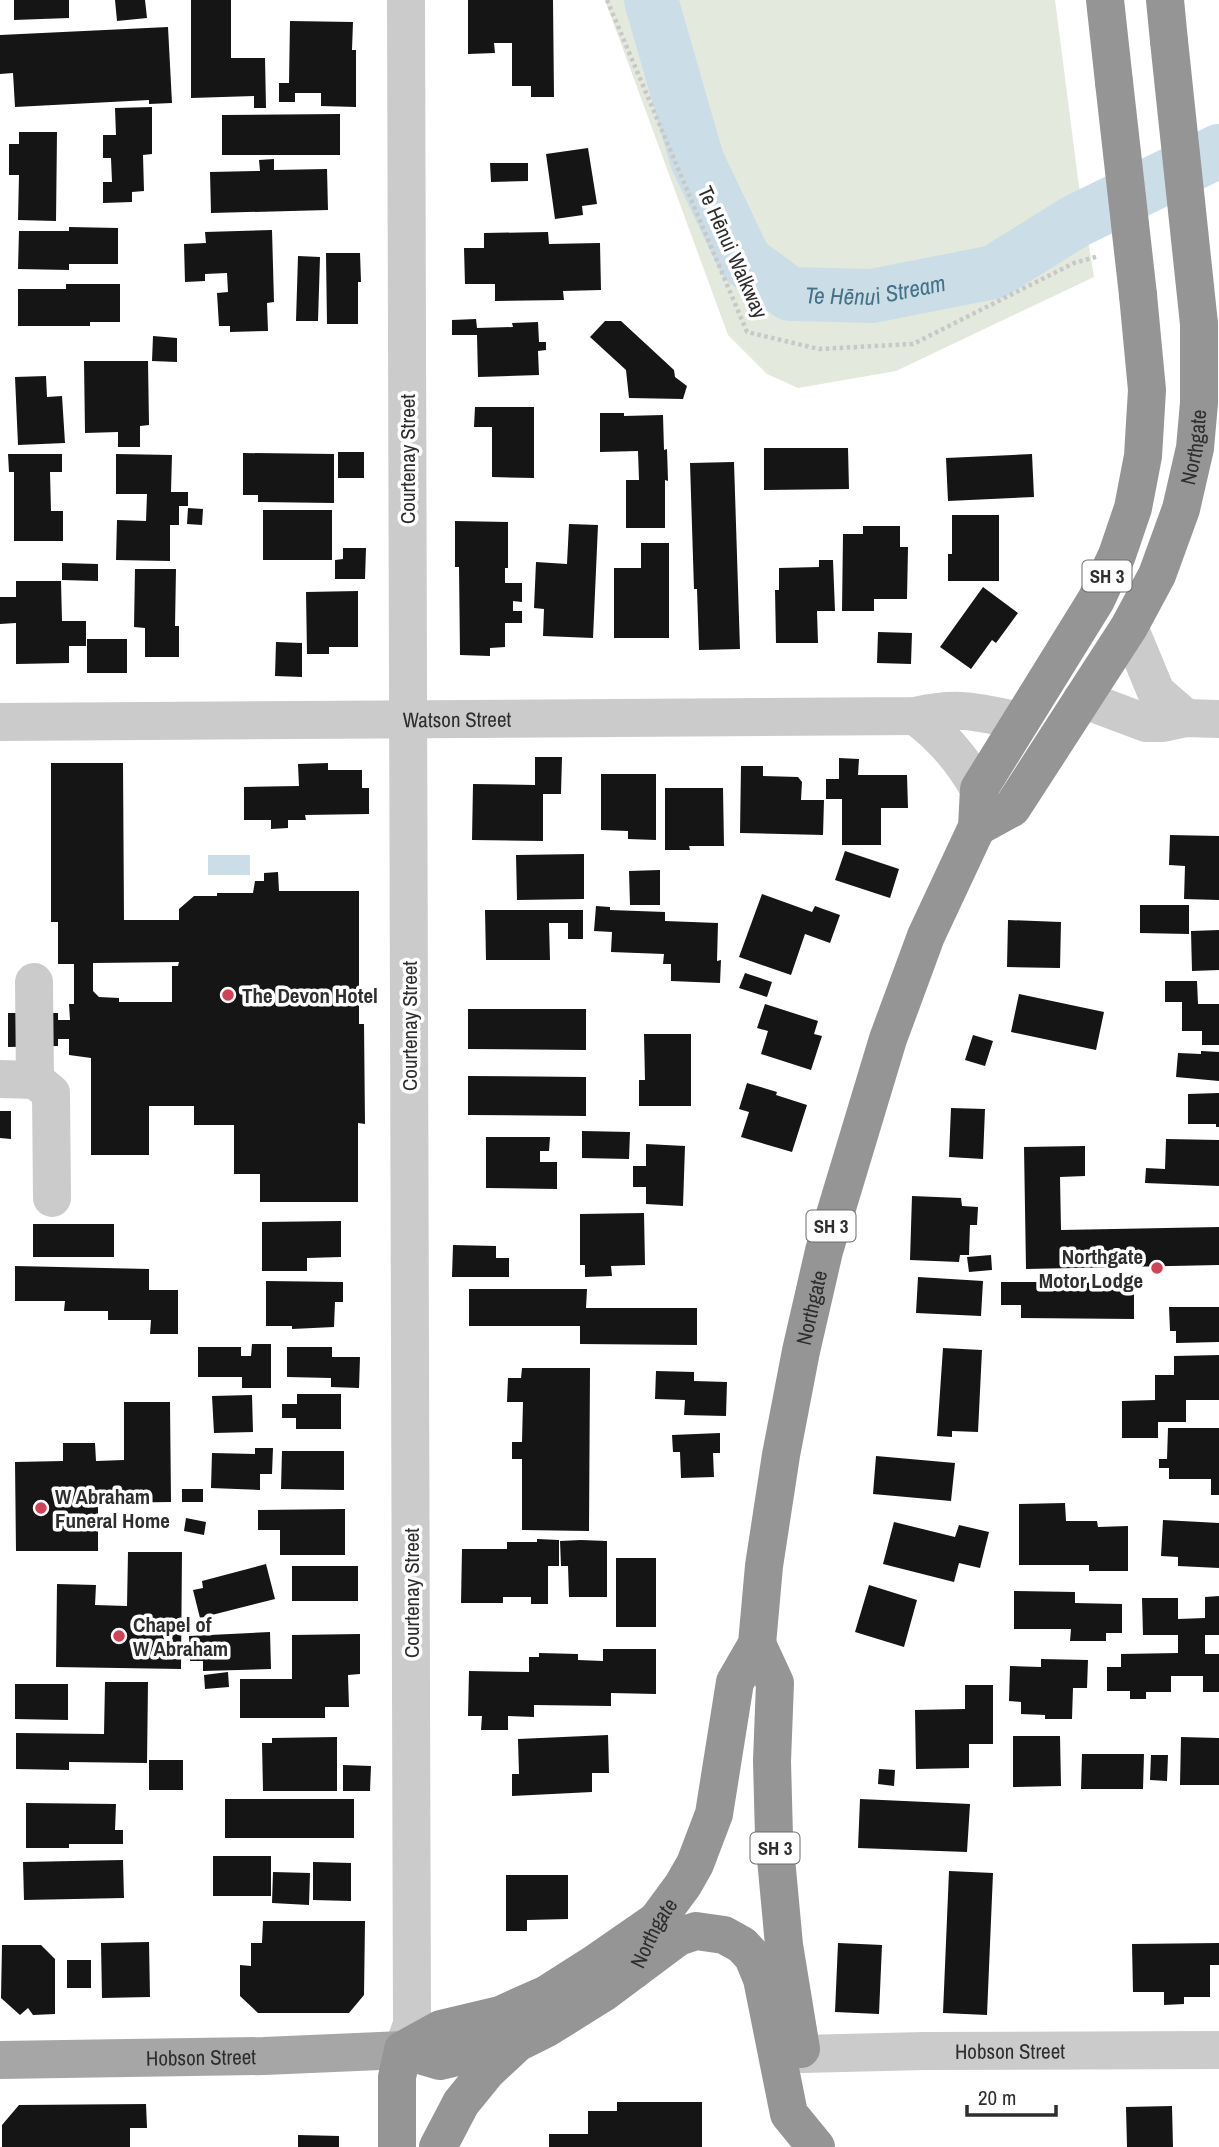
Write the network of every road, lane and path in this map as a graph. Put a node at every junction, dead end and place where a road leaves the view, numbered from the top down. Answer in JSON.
{"nodes":[{"id":1,"x":406,"y":0,"type":"edge"},
{"id":2,"x":607,"y":0,"type":"edge"},
{"id":3,"x":1105,"y":0,"type":"edge"},
{"id":4,"x":1165,"y":0,"type":"edge"},
{"id":5,"x":1100,"y":255,"type":"dead end"},
{"id":6,"x":1129,"y":627,"type":"junction"},
{"id":7,"x":1082,"y":699,"type":"junction"},
{"id":8,"x":915,"y":716,"type":"junction"},
{"id":9,"x":408,"y":718,"type":"junction"},
{"id":10,"x":1203,"y":719,"type":"edge"},
{"id":11,"x":1020,"y":721,"type":"junction"},
{"id":12,"x":0,"y":722,"type":"edge"},
{"id":13,"x":979,"y":789,"type":"junction"},
{"id":14,"x":977,"y":827,"type":"junction"},
{"id":15,"x":34,"y":982,"type":"dead end"},
{"id":16,"x":18,"y":1079,"type":"edge"},
{"id":17,"x":52,"y":1198,"type":"dead end"},
{"id":18,"x":757,"y":1644,"type":"junction"},
{"id":19,"x":658,"y":1919,"type":"junction"},
{"id":20,"x":634,"y":1970,"type":"junction"},
{"id":21,"x":517,"y":2043,"type":"junction"},
{"id":22,"x":403,"y":2050,"type":"junction"},
{"id":23,"x":1219,"y":2050,"type":"edge"},
{"id":24,"x":802,"y":2054,"type":"junction"},
{"id":25,"x":0,"y":2060,"type":"edge"},
{"id":26,"x":397,"y":2147,"type":"edge"},
{"id":27,"x":438,"y":2147,"type":"edge"},
{"id":28,"x":818,"y":2147,"type":"edge"}],
"edges":[{"from":1,"to":9,"type":"street","name":"Courtenay Street"},
{"from":2,"to":5,"type":"path","name":"Te Hēnui Walkway"},
{"from":3,"to":11,"type":"highway","name":"Northgate","number":"SH 3","bridge":true},
{"from":4,"to":6,"type":"highway","name":"Northgate","number":"SH 3","bridge":true},
{"from":6,"to":7,"type":"highway","name":"Northgate","number":"SH 3"},
{"from":6,"to":10,"type":"street"},
{"from":7,"to":10,"type":"street"},
{"from":7,"to":14,"type":"highway","name":"Northgate","number":"SH 3"},
{"from":8,"to":9,"type":"street","name":"Watson Street"},
{"from":8,"to":11,"type":"street","name":"Watson Street"},
{"from":8,"to":13,"type":"street"},
{"from":9,"to":12,"type":"street","name":"Watson Street"},
{"from":9,"to":22,"type":"street","name":"Courtenay Street"},
{"from":11,"to":13,"type":"highway","name":"Northgate","number":"SH 3"},
{"from":13,"to":14,"type":"highway","name":"Northgate","number":"SH 3"},
{"from":14,"to":18,"type":"highway","name":"Northgate","number":"SH 3"},
{"from":15,"to":16,"type":"street"},
{"from":16,"to":17,"type":"street"},
{"from":18,"to":19,"type":"highway","name":"Northgate","number":"SH 3"},
{"from":18,"to":24,"type":"highway","name":"Northgate","number":"SH 3"},
{"from":19,"to":20,"type":"highway","name":"Northgate","number":"SH 3"},
{"from":19,"to":22,"type":"highway"},
{"from":20,"to":21,"type":"highway","name":"Northgate"},
{"from":20,"to":28,"type":"highway"},
{"from":21,"to":22,"type":"highway"},
{"from":21,"to":27,"type":"highway","name":"Northgate"},
{"from":22,"to":25,"type":"main road","name":"Hobson Street"},
{"from":22,"to":26,"type":"highway"},
{"from":23,"to":24,"type":"street","name":"Hobson Street"},
{"from":24,"to":28,"type":"highway","number":"SH 3"}]}
